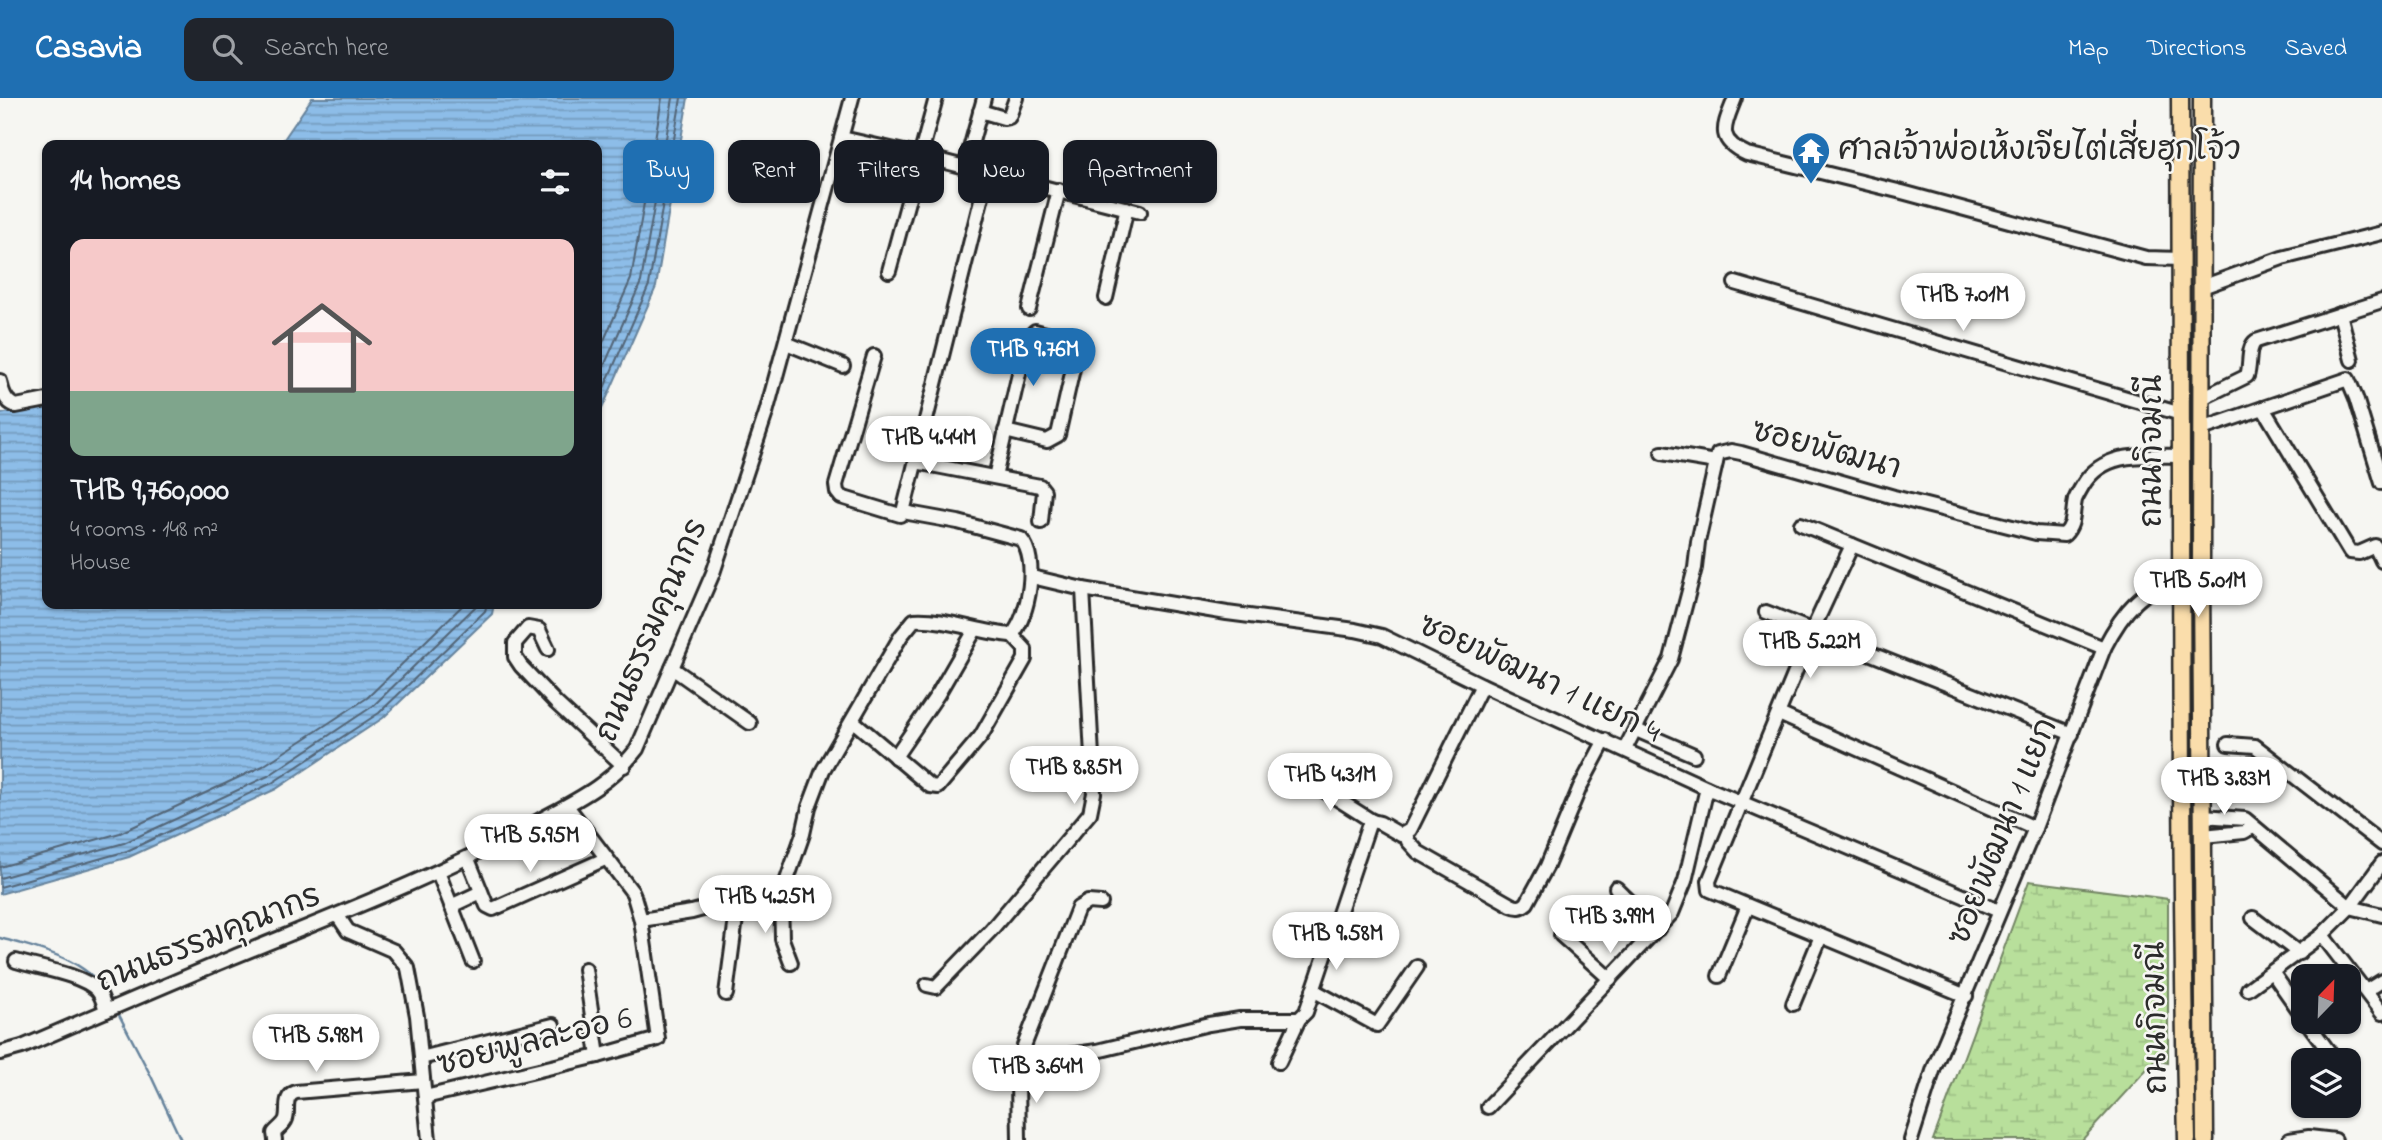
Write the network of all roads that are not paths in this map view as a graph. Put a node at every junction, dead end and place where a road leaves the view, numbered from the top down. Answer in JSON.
{"nodes":[{"id":1,"x":852,"y":98,"type":"edge"},
{"id":2,"x":936,"y":98,"type":"edge"},
{"id":3,"x":984,"y":98,"type":"edge"},
{"id":4,"x":1016,"y":98,"type":"edge"},
{"id":5,"x":1735,"y":98,"type":"edge"},
{"id":6,"x":2180,"y":98,"type":"edge"},
{"id":7,"x":2202,"y":98,"type":"edge"},
{"id":8,"x":981,"y":111,"type":"junction"},
{"id":9,"x":842,"y":138,"type":"junction"},
{"id":10,"x":851,"y":140,"type":"edge"},
{"id":11,"x":926,"y":140,"type":"edge"},
{"id":12,"x":973,"y":140,"type":"edge"},
{"id":13,"x":1049,"y":187,"type":"edge"},
{"id":14,"x":1059,"y":190,"type":"junction"},
{"id":15,"x":909,"y":203,"type":"edge"},
{"id":16,"x":980,"y":203,"type":"edge"},
{"id":17,"x":2382,"y":233,"type":"edge"},
{"id":18,"x":2173,"y":259,"type":"junction"},
{"id":19,"x":889,"y":271,"type":"dead end"},
{"id":20,"x":1735,"y":283,"type":"dead end"},
{"id":21,"x":2202,"y":287,"type":"junction"},
{"id":22,"x":1105,"y":298,"type":"dead end"},
{"id":23,"x":2382,"y":301,"type":"edge"},
{"id":24,"x":1030,"y":309,"type":"dead end"},
{"id":25,"x":2340,"y":314,"type":"junction"},
{"id":26,"x":786,"y":343,"type":"junction"},
{"id":27,"x":874,"y":356,"type":"dead end"},
{"id":28,"x":2353,"y":360,"type":"dead end"},
{"id":29,"x":843,"y":366,"type":"dead end"},
{"id":30,"x":1,"y":388,"type":"edge"},
{"id":31,"x":2202,"y":398,"type":"junction"},
{"id":32,"x":42,"y":401,"type":"edge"},
{"id":33,"x":2263,"y":408,"type":"junction"},
{"id":34,"x":2181,"y":414,"type":"junction"},
{"id":35,"x":2202,"y":429,"type":"junction"},
{"id":36,"x":1005,"y":432,"type":"junction"},
{"id":37,"x":1662,"y":453,"type":"dead end"},
{"id":38,"x":2182,"y":456,"type":"junction"},
{"id":39,"x":1716,"y":462,"type":"junction"},
{"id":40,"x":916,"y":463,"type":"junction"},
{"id":41,"x":995,"y":477,"type":"junction"},
{"id":42,"x":2382,"y":483,"type":"edge"},
{"id":43,"x":903,"y":512,"type":"junction"},
{"id":44,"x":1041,"y":522,"type":"dead end"},
{"id":45,"x":1801,"y":524,"type":"dead end"},
{"id":46,"x":2378,"y":544,"type":"edge"},
{"id":47,"x":1852,"y":545,"type":"junction"},
{"id":48,"x":2382,"y":561,"type":"edge"},
{"id":49,"x":2181,"y":570,"type":"junction"},
{"id":50,"x":1032,"y":578,"type":"junction"},
{"id":51,"x":1083,"y":589,"type":"junction"},
{"id":52,"x":1766,"y":612,"type":"dead end"},
{"id":53,"x":1813,"y":629,"type":"junction"},
{"id":54,"x":975,"y":630,"type":"junction"},
{"id":55,"x":1012,"y":635,"type":"junction"},
{"id":56,"x":2104,"y":648,"type":"junction"},
{"id":57,"x":548,"y":649,"type":"dead end"},
{"id":58,"x":672,"y":668,"type":"junction"},
{"id":59,"x":1482,"y":685,"type":"junction"},
{"id":60,"x":1779,"y":714,"type":"junction"},
{"id":61,"x":853,"y":721,"type":"junction"},
{"id":62,"x":750,"y":723,"type":"dead end"},
{"id":63,"x":1636,"y":730,"type":"junction"},
{"id":64,"x":2072,"y":734,"type":"junction"},
{"id":65,"x":1605,"y":740,"type":"junction"},
{"id":66,"x":2228,"y":744,"type":"dead end"},
{"id":67,"x":1625,"y":749,"type":"junction"},
{"id":68,"x":1694,"y":755,"type":"dead end"},
{"id":69,"x":895,"y":757,"type":"junction"},
{"id":70,"x":624,"y":766,"type":"junction"},
{"id":71,"x":1306,"y":779,"type":"dead end"},
{"id":72,"x":1707,"y":788,"type":"junction"},
{"id":73,"x":1742,"y":802,"type":"junction"},
{"id":74,"x":567,"y":806,"type":"junction"},
{"id":75,"x":2203,"y":816,"type":"junction"},
{"id":76,"x":1372,"y":821,"type":"junction"},
{"id":77,"x":2253,"y":827,"type":"junction"},
{"id":78,"x":2035,"y":828,"type":"junction"},
{"id":79,"x":1406,"y":834,"type":"junction"},
{"id":80,"x":2203,"y":836,"type":"junction"},
{"id":81,"x":2382,"y":844,"type":"edge"},
{"id":82,"x":468,"y":859,"type":"junction"},
{"id":83,"x":605,"y":859,"type":"junction"},
{"id":84,"x":2382,"y":863,"type":"edge"},
{"id":85,"x":438,"y":872,"type":"junction"},
{"id":86,"x":1616,"y":888,"type":"dead end"},
{"id":87,"x":481,"y":892,"type":"junction"},
{"id":88,"x":782,"y":897,"type":"junction"},
{"id":89,"x":738,"y":903,"type":"junction"},
{"id":90,"x":1101,"y":903,"type":"dead end"},
{"id":91,"x":451,"y":906,"type":"junction"},
{"id":92,"x":1748,"y":906,"type":"junction"},
{"id":93,"x":2350,"y":906,"type":"junction"},
{"id":94,"x":1999,"y":911,"type":"junction"},
{"id":95,"x":2382,"y":915,"type":"edge"},
{"id":96,"x":338,"y":916,"type":"junction"},
{"id":97,"x":2253,"y":918,"type":"dead end"},
{"id":98,"x":641,"y":920,"type":"junction"},
{"id":99,"x":1658,"y":929,"type":"junction"},
{"id":100,"x":1561,"y":935,"type":"dead end"},
{"id":101,"x":2322,"y":935,"type":"junction"},
{"id":102,"x":1821,"y":936,"type":"junction"},
{"id":103,"x":2299,"y":953,"type":"junction"},
{"id":104,"x":16,"y":961,"type":"dead end"},
{"id":105,"x":473,"y":961,"type":"dead end"},
{"id":106,"x":791,"y":963,"type":"dead end"},
{"id":107,"x":1417,"y":967,"type":"dead end"},
{"id":108,"x":585,"y":969,"type":"dead end"},
{"id":109,"x":2272,"y":972,"type":"junction"},
{"id":110,"x":1718,"y":975,"type":"dead end"},
{"id":111,"x":1610,"y":979,"type":"junction"},
{"id":112,"x":2382,"y":981,"type":"edge"},
{"id":113,"x":927,"y":985,"type":"dead end"},
{"id":114,"x":2248,"y":989,"type":"dead end"},
{"id":115,"x":1313,"y":990,"type":"junction"},
{"id":116,"x":2366,"y":991,"type":"junction"},
{"id":117,"x":726,"y":994,"type":"dead end"},
{"id":118,"x":1966,"y":996,"type":"junction"},
{"id":119,"x":2291,"y":999,"type":"edge"},
{"id":120,"x":1793,"y":1004,"type":"dead end"},
{"id":121,"x":108,"y":1010,"type":"junction"},
{"id":122,"x":2382,"y":1013,"type":"edge"},
{"id":123,"x":1299,"y":1019,"type":"junction"},
{"id":124,"x":553,"y":1025,"type":"dead end"},
{"id":125,"x":0,"y":1053,"type":"edge"},
{"id":126,"x":598,"y":1056,"type":"junction"},
{"id":127,"x":421,"y":1058,"type":"junction"},
{"id":128,"x":1279,"y":1062,"type":"dead end"},
{"id":129,"x":1021,"y":1066,"type":"junction"},
{"id":130,"x":423,"y":1081,"type":"junction"},
{"id":131,"x":425,"y":1097,"type":"junction"},
{"id":132,"x":1488,"y":1107,"type":"dead end"},
{"id":133,"x":275,"y":1140,"type":"edge"},
{"id":134,"x":429,"y":1140,"type":"edge"},
{"id":135,"x":1019,"y":1140,"type":"edge"},
{"id":136,"x":1911,"y":1140,"type":"edge"},
{"id":137,"x":2187,"y":1140,"type":"edge"},
{"id":138,"x":2205,"y":1140,"type":"edge"},
{"id":139,"x":2289,"y":1140,"type":"edge"},
{"id":140,"x":2335,"y":1140,"type":"edge"}],
"edges":[{"from":1,"to":9,"type":"street","name":"ถนนธรรมคุณากร"},
{"from":2,"to":11,"type":"street"},
{"from":3,"to":8,"type":"street"},
{"from":4,"to":8,"type":"street"},
{"from":5,"to":18,"type":"street"},
{"from":6,"to":18,"type":"main road","name":"ถนนกิจมณี"},
{"from":7,"to":21,"type":"main road","name":"ถนนกิจมณี"},
{"from":8,"to":12,"type":"street"},
{"from":9,"to":10,"type":"street"},
{"from":9,"to":26,"type":"street","name":"ถนนธรรมคุณากร"},
{"from":13,"to":14,"type":"street"},
{"from":14,"to":22,"type":"street"},
{"from":14,"to":24,"type":"street"},
{"from":15,"to":19,"type":"street"},
{"from":16,"to":40,"type":"street"},
{"from":17,"to":21,"type":"street"},
{"from":18,"to":34,"type":"main road","name":"ถนนกิจมณี"},
{"from":20,"to":34,"type":"street"},
{"from":21,"to":31,"type":"main road","name":"ถนนกิจมณี"},
{"from":23,"to":25,"type":"street"},
{"from":25,"to":28,"type":"street"},
{"from":25,"to":31,"type":"street"},
{"from":26,"to":29,"type":"street"},
{"from":26,"to":58,"type":"street","name":"ถนนธรรมคุณากร"},
{"from":27,"to":43,"type":"street"},
{"from":30,"to":32,"type":"street"},
{"from":31,"to":35,"type":"main road","name":"ถนนกิจมณี"},
{"from":33,"to":35,"type":"street"},
{"from":33,"to":42,"type":"street"},
{"from":33,"to":46,"type":"street"},
{"from":34,"to":38,"type":"main road","name":"ถนนกิจมณี"},
{"from":35,"to":75,"type":"main road","name":"ถนนกิจมณี"},
{"from":36,"to":36,"type":"street"},
{"from":36,"to":41,"type":"street"},
{"from":37,"to":39,"type":"street"},
{"from":38,"to":39,"type":"street","name":"ซอยพัฒนา"},
{"from":38,"to":49,"type":"main road","name":"ถนนกิจมณี"},
{"from":39,"to":63,"type":"street","name":"ซอยพัฒนา"},
{"from":40,"to":41,"type":"street"},
{"from":40,"to":43,"type":"street"},
{"from":41,"to":44,"type":"street"},
{"from":43,"to":50,"type":"street"},
{"from":45,"to":47,"type":"street"},
{"from":46,"to":48,"type":"street"},
{"from":47,"to":53,"type":"street"},
{"from":47,"to":56,"type":"street"},
{"from":49,"to":56,"type":"street","name":"ซอยพัฒนา 1 แยก"},
{"from":49,"to":137,"type":"main road","name":"ถนนกิจมณี"},
{"from":50,"to":51,"type":"street","name":"ซอยพัฒนา 1 แยก 4"},
{"from":50,"to":55,"type":"street"},
{"from":51,"to":59,"type":"street","name":"ซอยพัฒนา 1 แยก 4"},
{"from":51,"to":113,"type":"street"},
{"from":52,"to":53,"type":"street"},
{"from":53,"to":60,"type":"street"},
{"from":53,"to":64,"type":"street"},
{"from":54,"to":55,"type":"street"},
{"from":54,"to":61,"type":"street"},
{"from":54,"to":69,"type":"street"},
{"from":55,"to":69,"type":"street"},
{"from":56,"to":64,"type":"street","name":"ซอยพัฒนา 1 แยก"},
{"from":57,"to":70,"type":"street"},
{"from":58,"to":62,"type":"street"},
{"from":58,"to":70,"type":"street","name":"ถนนธรรมคุณากร"},
{"from":59,"to":65,"type":"street","name":"ซอยพัฒนา 1 แยก 4"},
{"from":59,"to":79,"type":"street"},
{"from":60,"to":73,"type":"street"},
{"from":60,"to":78,"type":"street"},
{"from":61,"to":69,"type":"street"},
{"from":61,"to":88,"type":"street"},
{"from":63,"to":67,"type":"street","name":"ซอยพัฒนา"},
{"from":63,"to":68,"type":"street"},
{"from":64,"to":78,"type":"street","name":"ซอยพัฒนา 1 แยก"},
{"from":65,"to":67,"type":"street","name":"ซอยพัฒนา 1 แยก 4"},
{"from":65,"to":79,"type":"street"},
{"from":66,"to":81,"type":"street"},
{"from":67,"to":72,"type":"street","name":"ซอยพัฒนา 1 แยก 4"},
{"from":70,"to":74,"type":"street","name":"ถนนธรรมคุณากร"},
{"from":71,"to":76,"type":"street"},
{"from":72,"to":73,"type":"street","name":"ซอยพัฒนา 1 แยก 4"},
{"from":72,"to":99,"type":"street"},
{"from":73,"to":92,"type":"street"},
{"from":73,"to":94,"type":"street","name":"ซอยพัฒนา 1 แยก 4"},
{"from":74,"to":82,"type":"street","name":"ถนนธรรมคุณากร"},
{"from":74,"to":83,"type":"street"},
{"from":75,"to":77,"type":"street"},
{"from":75,"to":80,"type":"main road","name":"ถนนกิจมณี"},
{"from":76,"to":79,"type":"street"},
{"from":76,"to":115,"type":"street"},
{"from":77,"to":80,"type":"street"},
{"from":77,"to":93,"type":"street"},
{"from":78,"to":94,"type":"street","name":"ซอยพัฒนา 1 แยก"},
{"from":80,"to":138,"type":"main road","name":"ถนนกิจมณี"},
{"from":82,"to":85,"type":"street","name":"ถนนธรรมคุณากร"},
{"from":82,"to":87,"type":"street"},
{"from":83,"to":87,"type":"street"},
{"from":83,"to":98,"type":"street"},
{"from":84,"to":93,"type":"street"},
{"from":85,"to":91,"type":"street"},
{"from":85,"to":96,"type":"street","name":"ถนนธรรมคุณากร"},
{"from":86,"to":99,"type":"street"},
{"from":87,"to":91,"type":"street"},
{"from":88,"to":89,"type":"street"},
{"from":88,"to":106,"type":"street"},
{"from":89,"to":98,"type":"street"},
{"from":89,"to":117,"type":"street"},
{"from":90,"to":129,"type":"street"},
{"from":91,"to":105,"type":"street"},
{"from":92,"to":102,"type":"street"},
{"from":92,"to":110,"type":"street"},
{"from":93,"to":95,"type":"street"},
{"from":93,"to":101,"type":"street"},
{"from":94,"to":118,"type":"street","name":"ซอยพัฒนา 1 แยก"},
{"from":96,"to":121,"type":"street","name":"ถนนธรรมคุณากร"},
{"from":96,"to":127,"type":"street"},
{"from":97,"to":103,"type":"street"},
{"from":98,"to":126,"type":"street","name":"ซอยพูลละออ 6"},
{"from":99,"to":111,"type":"street"},
{"from":100,"to":111,"type":"street"},
{"from":101,"to":103,"type":"street"},
{"from":101,"to":116,"type":"street"},
{"from":102,"to":118,"type":"street"},
{"from":102,"to":120,"type":"street"},
{"from":103,"to":109,"type":"street"},
{"from":104,"to":121,"type":"street"},
{"from":107,"to":115,"type":"street"},
{"from":108,"to":126,"type":"street"},
{"from":109,"to":114,"type":"street"},
{"from":109,"to":119,"type":"street"},
{"from":111,"to":132,"type":"street"},
{"from":112,"to":116,"type":"street"},
{"from":115,"to":123,"type":"street"},
{"from":116,"to":122,"type":"street"},
{"from":118,"to":136,"type":"street","name":"ซอยพัฒนา 1 แยก"},
{"from":121,"to":125,"type":"street","name":"ถนนธรรมคุณากร"},
{"from":123,"to":128,"type":"street"},
{"from":123,"to":129,"type":"street"},
{"from":124,"to":127,"type":"street"},
{"from":126,"to":131,"type":"street","name":"ซอยพูลละออ 6"},
{"from":127,"to":130,"type":"street"},
{"from":129,"to":135,"type":"street"},
{"from":130,"to":131,"type":"street"},
{"from":130,"to":133,"type":"street"},
{"from":131,"to":134,"type":"street"},
{"from":139,"to":140,"type":"street"}]}
